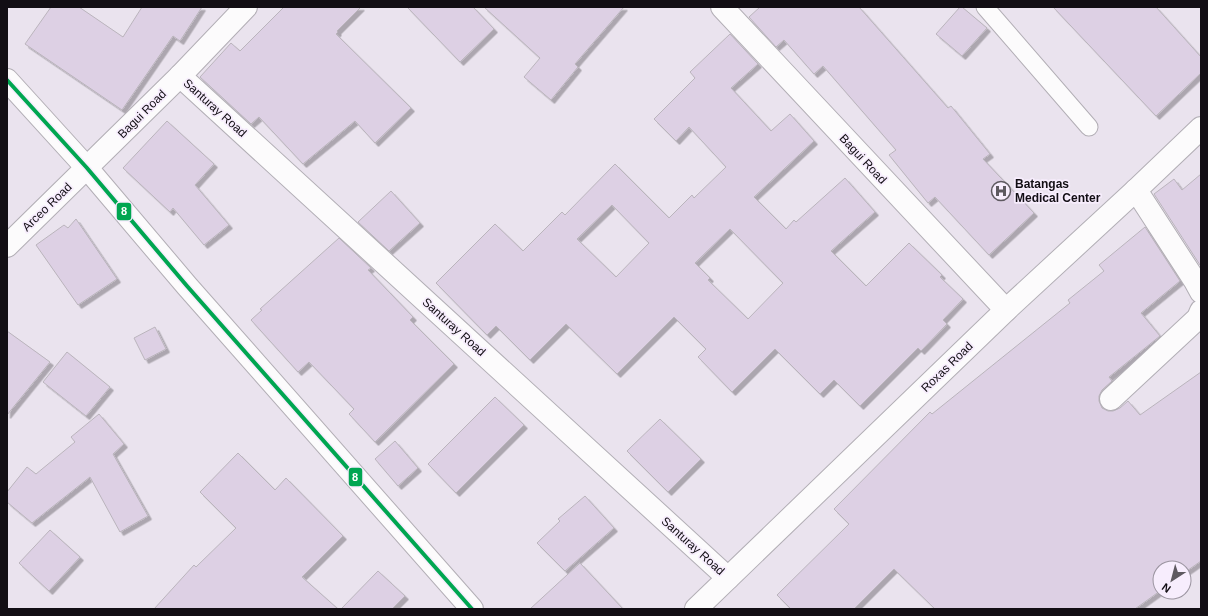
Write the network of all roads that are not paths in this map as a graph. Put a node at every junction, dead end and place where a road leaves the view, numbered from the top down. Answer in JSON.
{"nodes":[{"id":1,"x":246,"y":7,"type":"edge"},
{"id":2,"x":722,"y":7,"type":"edge"},
{"id":3,"x":985,"y":7,"type":"edge"},
{"id":4,"x":180,"y":76,"type":"junction"},
{"id":5,"x":7,"y":80,"type":"edge"},
{"id":6,"x":1089,"y":127,"type":"dead end"},
{"id":7,"x":1201,"y":128,"type":"edge"},
{"id":8,"x":87,"y":168,"type":"junction"},
{"id":9,"x":1136,"y":190,"type":"junction"},
{"id":10,"x":7,"y":246,"type":"edge"},
{"id":11,"x":1201,"y":292,"type":"edge"},
{"id":12,"x":1006,"y":310,"type":"junction"},
{"id":13,"x":1201,"y":311,"type":"edge"},
{"id":14,"x":1111,"y":399,"type":"dead end"},
{"id":15,"x":728,"y":578,"type":"junction"},
{"id":16,"x":472,"y":609,"type":"edge"},
{"id":17,"x":696,"y":609,"type":"edge"}],
"edges":[{"from":1,"to":4,"type":"street","name":"Bagui Road"},
{"from":2,"to":12,"type":"street","name":"Bagui Road"},
{"from":3,"to":6,"type":"lane"},
{"from":4,"to":8,"type":"street","name":"Bagui Road"},
{"from":4,"to":15,"type":"street","name":"Santuray Road"},
{"from":5,"to":8,"type":"street"},
{"from":7,"to":9,"type":"street","name":"Roxas Road"},
{"from":8,"to":10,"type":"street","name":"Arceo Road"},
{"from":8,"to":16,"type":"street"},
{"from":9,"to":11,"type":"street"},
{"from":9,"to":12,"type":"street","name":"Roxas Road"},
{"from":12,"to":15,"type":"street","name":"Roxas Road"},
{"from":13,"to":14,"type":"street"},
{"from":15,"to":17,"type":"street","name":"Roxas Road"}]}
